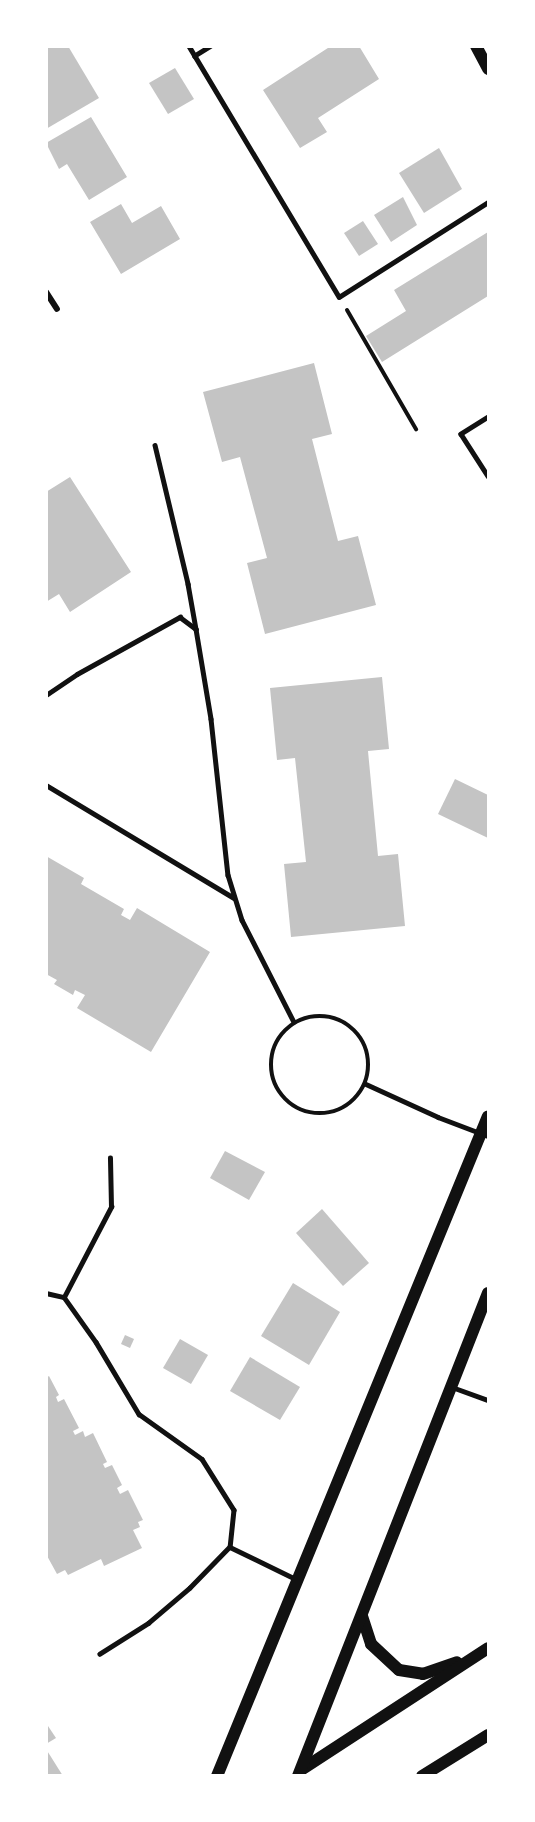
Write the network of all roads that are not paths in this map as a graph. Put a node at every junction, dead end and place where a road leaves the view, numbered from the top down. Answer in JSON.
{"nodes":[{"id":1,"x":189,"y":46,"type":"edge"},
{"id":2,"x":210,"y":46,"type":"edge"},
{"id":3,"x":476,"y":46,"type":"edge"},
{"id":4,"x":194,"y":56,"type":"junction"},
{"id":5,"x":489,"y":69,"type":"edge"},
{"id":6,"x":489,"y":202,"type":"edge"},
{"id":7,"x":46,"y":292,"type":"edge"},
{"id":8,"x":57,"y":309,"type":"dead end"},
{"id":9,"x":489,"y":417,"type":"edge"},
{"id":10,"x":155,"y":445,"type":"dead end"},
{"id":11,"x":489,"y":476,"type":"edge"},
{"id":12,"x":196,"y":629,"type":"junction"},
{"id":13,"x":46,"y":695,"type":"edge"},
{"id":14,"x":46,"y":785,"type":"edge"},
{"id":15,"x":236,"y":899,"type":"junction"},
{"id":16,"x":294,"y":1022,"type":"junction"},
{"id":17,"x":366,"y":1084,"type":"junction"},
{"id":18,"x":489,"y":1116,"type":"edge"},
{"id":19,"x":485,"y":1135,"type":"edge"},
{"id":20,"x":110,"y":1158,"type":"dead end"},
{"id":21,"x":46,"y":1293,"type":"edge"},
{"id":22,"x":489,"y":1293,"type":"edge"},
{"id":23,"x":64,"y":1297,"type":"junction"},
{"id":24,"x":452,"y":1387,"type":"junction"},
{"id":25,"x":489,"y":1400,"type":"edge"},
{"id":26,"x":230,"y":1547,"type":"junction"},
{"id":27,"x":297,"y":1580,"type":"junction"},
{"id":28,"x":362,"y":1615,"type":"junction"},
{"id":29,"x":489,"y":1648,"type":"edge"},
{"id":30,"x":100,"y":1654,"type":"dead end"},
{"id":31,"x":489,"y":1735,"type":"edge"},
{"id":32,"x":297,"y":1774,"type":"edge"},
{"id":33,"x":217,"y":1776,"type":"edge"},
{"id":34,"x":423,"y":1776,"type":"edge"}],
"edges":[{"from":1,"to":4,"type":"lane"},
{"from":2,"to":4,"type":"lane"},
{"from":3,"to":5,"type":"main road"},
{"from":4,"to":6,"type":"lane"},
{"from":7,"to":8,"type":"street"},
{"from":9,"to":11,"type":"lane"},
{"from":10,"to":12,"type":"lane"},
{"from":12,"to":13,"type":"lane"},
{"from":12,"to":15,"type":"lane"},
{"from":14,"to":15,"type":"lane"},
{"from":15,"to":16,"type":"lane"},
{"from":16,"to":17,"type":"lane"},
{"from":16,"to":17,"type":"lane"},
{"from":17,"to":19,"type":"lane"},
{"from":18,"to":19,"type":"main road"},
{"from":19,"to":27,"type":"main road"},
{"from":20,"to":23,"type":"lane"},
{"from":21,"to":23,"type":"lane"},
{"from":22,"to":24,"type":"main road"},
{"from":23,"to":26,"type":"lane"},
{"from":24,"to":25,"type":"lane"},
{"from":24,"to":28,"type":"main road"},
{"from":26,"to":27,"type":"lane"},
{"from":26,"to":30,"type":"lane"},
{"from":27,"to":33,"type":"main road"},
{"from":28,"to":29,"type":"main road"},
{"from":28,"to":32,"type":"main road"},
{"from":29,"to":32,"type":"main road"},
{"from":31,"to":34,"type":"main road"}]}
